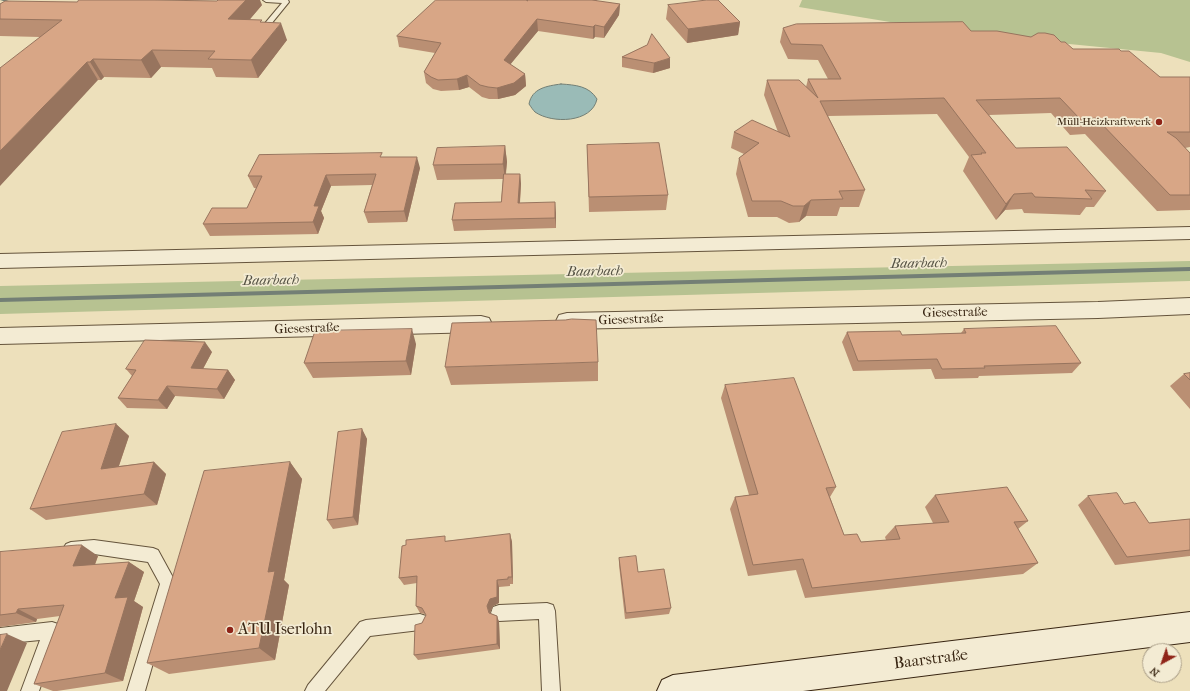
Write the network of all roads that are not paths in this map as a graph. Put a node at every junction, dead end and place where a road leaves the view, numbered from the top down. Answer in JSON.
{"nodes":[{"id":1,"x":266,"y":0,"type":"edge"},
{"id":2,"x":265,"y":28,"type":"edge"},
{"id":3,"x":1190,"y":233,"type":"edge"},
{"id":4,"x":0,"y":261,"type":"edge"},
{"id":5,"x":1190,"y":306,"type":"edge"},
{"id":6,"x":551,"y":322,"type":"edge"},
{"id":7,"x":496,"y":324,"type":"edge"},
{"id":8,"x":0,"y":336,"type":"edge"},
{"id":9,"x":55,"y":550,"type":"edge"},
{"id":10,"x":499,"y":612,"type":"dead end"},
{"id":11,"x":420,"y":622,"type":"edge"},
{"id":12,"x":1190,"y":628,"type":"edge"},
{"id":13,"x":0,"y":636,"type":"edge"},
{"id":14,"x":30,"y":691,"type":"edge"},
{"id":15,"x":136,"y":691,"type":"edge"},
{"id":16,"x":314,"y":691,"type":"edge"},
{"id":17,"x":551,"y":691,"type":"edge"},
{"id":18,"x":673,"y":691,"type":"edge"}],
"edges":[{"from":1,"to":2,"type":"lane"},
{"from":3,"to":4,"type":"street"},
{"from":5,"to":6,"type":"street","name":"Giesestraße"},
{"from":7,"to":8,"type":"street","name":"Giesestraße"},
{"from":9,"to":15,"type":"lane"},
{"from":10,"to":17,"type":"lane"},
{"from":11,"to":16,"type":"lane"},
{"from":12,"to":18,"type":"street","name":"Baarstraße"},
{"from":13,"to":14,"type":"lane"}]}
